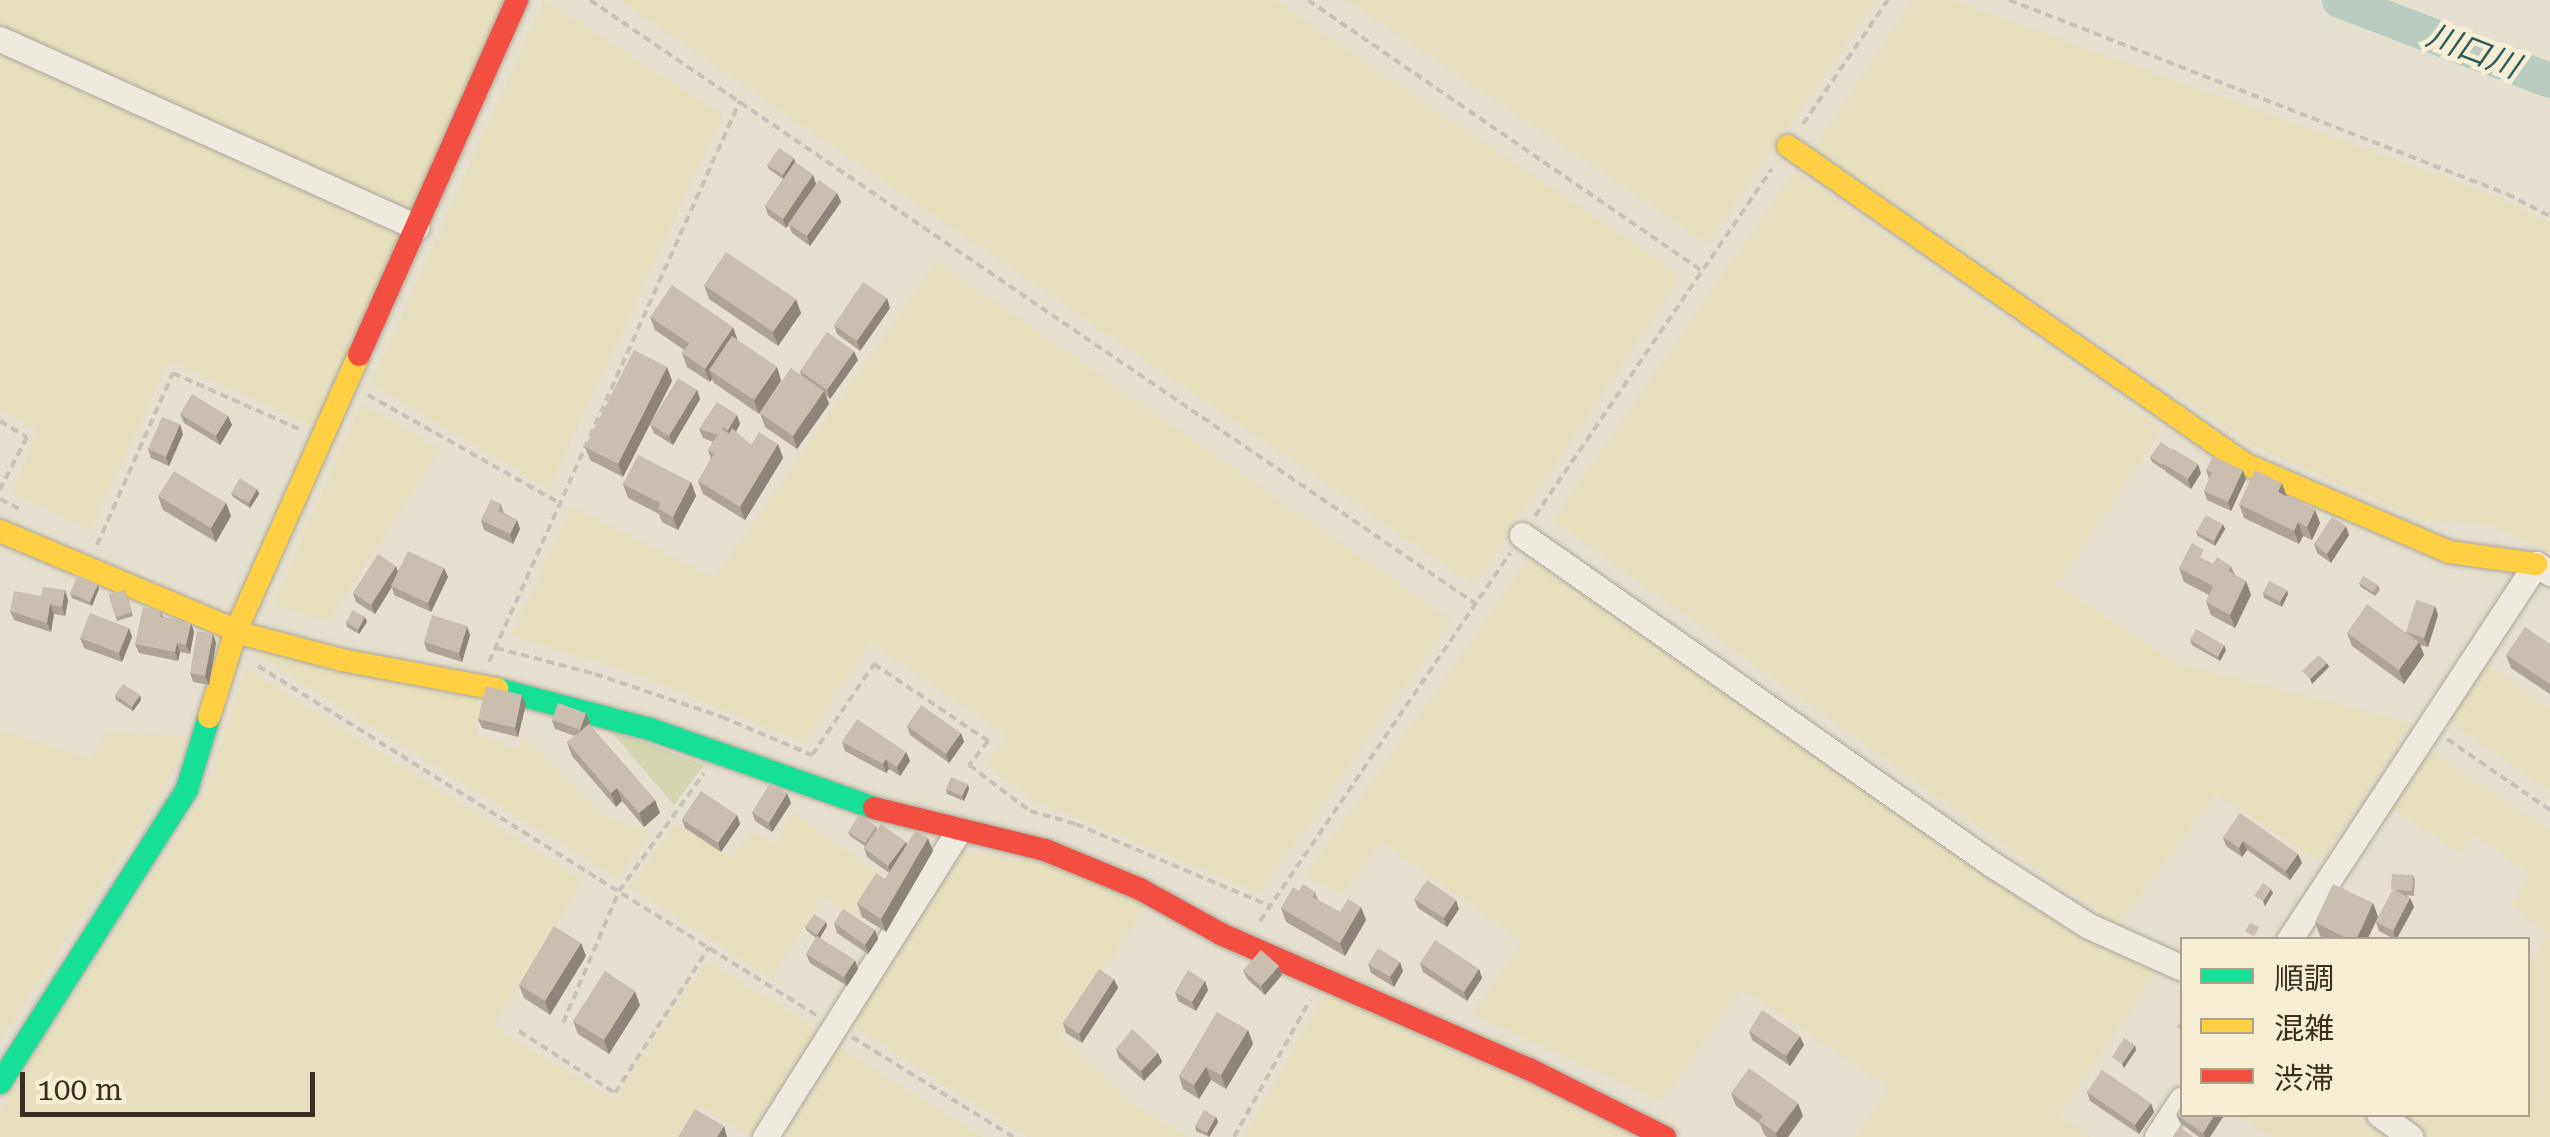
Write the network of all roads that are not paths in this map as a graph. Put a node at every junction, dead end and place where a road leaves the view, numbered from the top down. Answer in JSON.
{"nodes":[{"id":1,"x":517,"y":0,"type":"edge"},
{"id":2,"x":0,"y":39,"type":"edge"},
{"id":3,"x":1788,"y":146,"type":"road end"},
{"id":4,"x":416,"y":227,"type":"junction"},
{"id":5,"x":0,"y":531,"type":"edge"},
{"id":6,"x":1522,"y":535,"type":"road end"},
{"id":7,"x":2543,"y":569,"type":"edge"},
{"id":8,"x":236,"y":631,"type":"junction"},
{"id":9,"x":959,"y":830,"type":"junction"},
{"id":10,"x":2291,"y":937,"type":"edge"},
{"id":11,"x":2180,"y":967,"type":"edge"},
{"id":12,"x":0,"y":1083,"type":"edge"},
{"id":13,"x":2180,"y":1102,"type":"edge"},
{"id":14,"x":2382,"y":1117,"type":"edge"},
{"id":15,"x":765,"y":1137,"type":"edge"},
{"id":16,"x":1666,"y":1137,"type":"edge"},
{"id":17,"x":2157,"y":1137,"type":"edge"},
{"id":18,"x":2411,"y":1137,"type":"edge"}],
"edges":[{"from":1,"to":4,"type":"street"},
{"from":2,"to":4,"type":"street"},
{"from":3,"to":7,"type":"street"},
{"from":4,"to":8,"type":"street"},
{"from":5,"to":8,"type":"street"},
{"from":6,"to":11,"type":"street"},
{"from":7,"to":10,"type":"street"},
{"from":8,"to":9,"type":"street"},
{"from":8,"to":12,"type":"street"},
{"from":9,"to":15,"type":"street"},
{"from":9,"to":16,"type":"street"},
{"from":13,"to":17,"type":"street"},
{"from":14,"to":18,"type":"street"}]}
